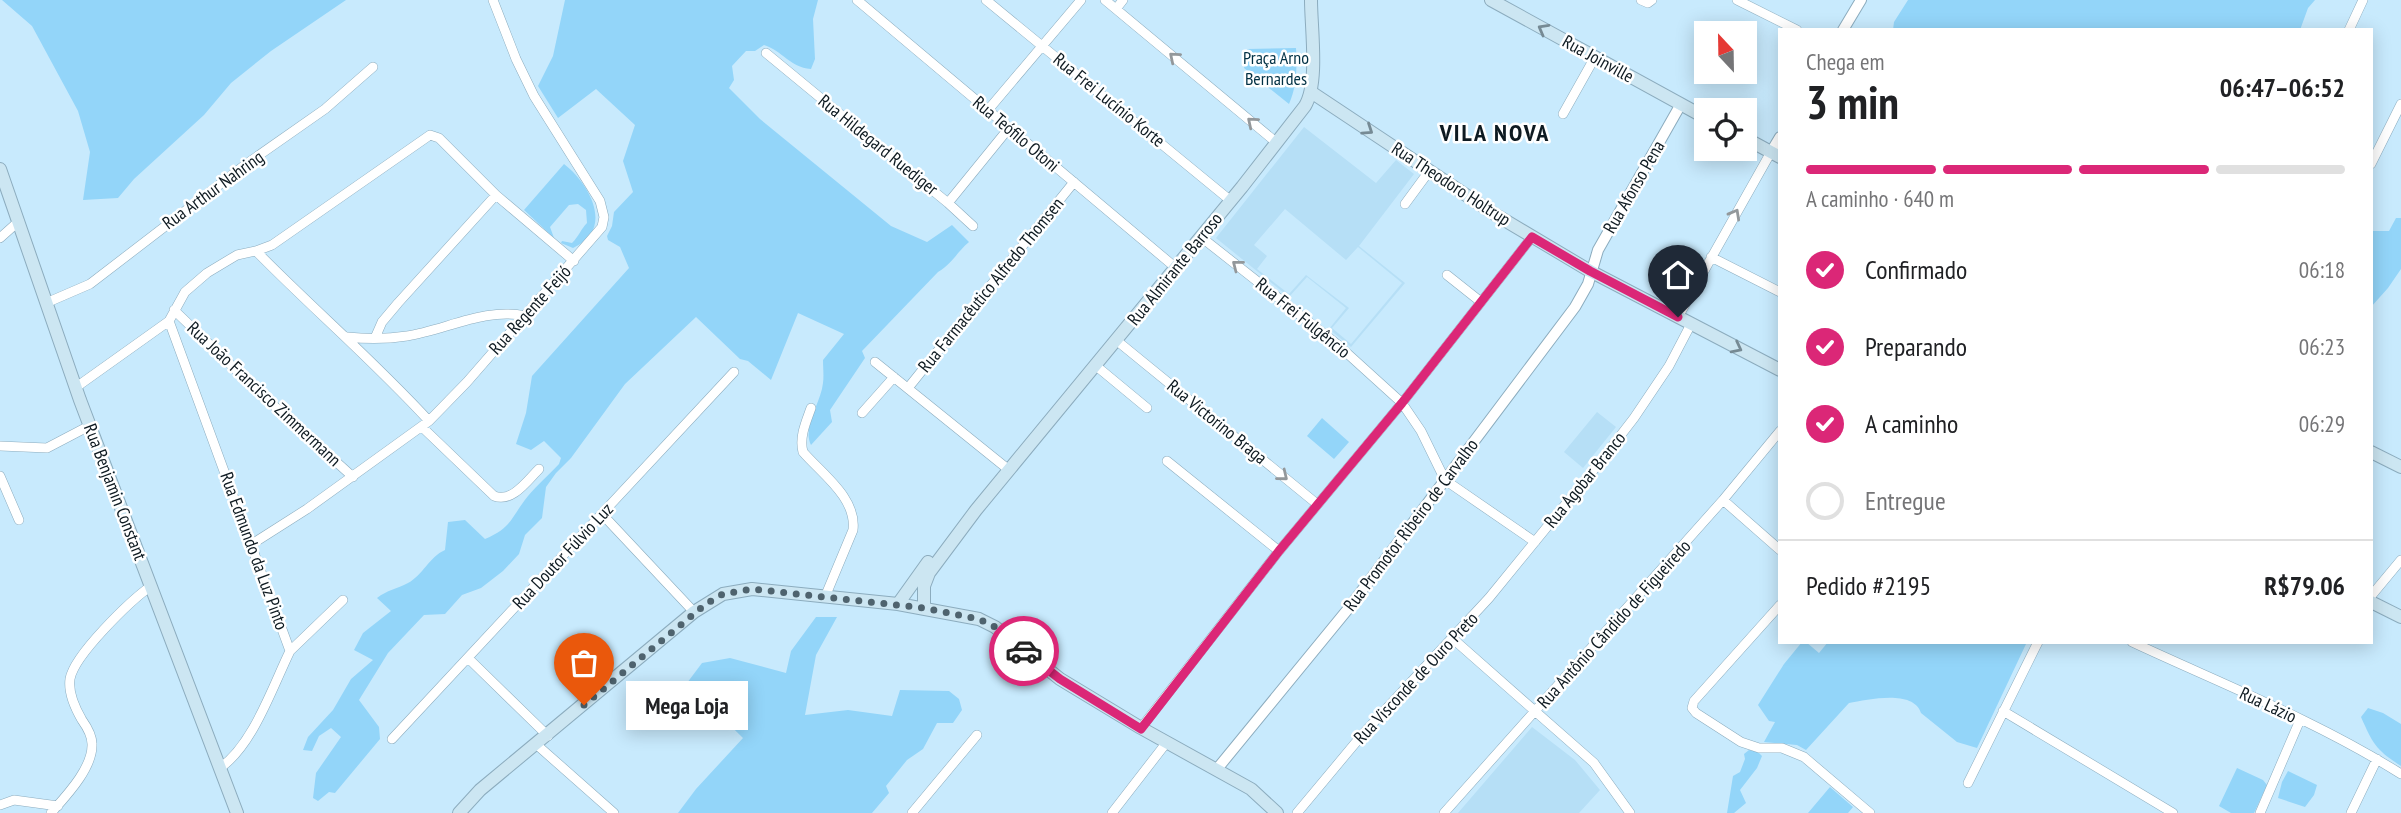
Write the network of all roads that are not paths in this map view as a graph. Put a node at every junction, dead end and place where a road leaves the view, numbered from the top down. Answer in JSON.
{"nodes":[{"id":1,"x":493,"y":0,"type":"edge"},
{"id":2,"x":857,"y":0,"type":"edge"},
{"id":3,"x":986,"y":0,"type":"edge"},
{"id":4,"x":1081,"y":0,"type":"edge"},
{"id":5,"x":1105,"y":0,"type":"edge"},
{"id":6,"x":1123,"y":0,"type":"edge"},
{"id":7,"x":1491,"y":0,"type":"edge"},
{"id":8,"x":1641,"y":0,"type":"edge"},
{"id":9,"x":1652,"y":0,"type":"edge"},
{"id":10,"x":1737,"y":0,"type":"edge"},
{"id":11,"x":1861,"y":0,"type":"edge"},
{"id":12,"x":2363,"y":0,"type":"edge"},
{"id":13,"x":1311,"y":1,"type":"edge"},
{"id":14,"x":1116,"y":9,"type":"junction"},
{"id":15,"x":1793,"y":28,"type":"edge"},
{"id":16,"x":1844,"y":28,"type":"edge"},
{"id":17,"x":2350,"y":28,"type":"edge"},
{"id":18,"x":1043,"y":46,"type":"junction"},
{"id":19,"x":766,"y":53,"type":"dead end"},
{"id":20,"x":1595,"y":57,"type":"junction"},
{"id":21,"x":373,"y":67,"type":"dead end"},
{"id":22,"x":1311,"y":92,"type":"junction"},
{"id":23,"x":1681,"y":104,"type":"junction"},
{"id":24,"x":2401,"y":104,"type":"edge"},
{"id":25,"x":988,"y":110,"type":"junction"},
{"id":26,"x":1694,"y":111,"type":"edge"},
{"id":27,"x":1563,"y":114,"type":"dead end"},
{"id":28,"x":1009,"y":128,"type":"junction"},
{"id":29,"x":1277,"y":143,"type":"junction"},
{"id":30,"x":1757,"y":145,"type":"edge"},
{"id":31,"x":1775,"y":155,"type":"edge"},
{"id":32,"x":2373,"y":160,"type":"edge"},
{"id":33,"x":0,"y":169,"type":"edge"},
{"id":34,"x":1430,"y":170,"type":"junction"},
{"id":35,"x":1074,"y":182,"type":"junction"},
{"id":36,"x":496,"y":195,"type":"junction"},
{"id":37,"x":1231,"y":201,"type":"junction"},
{"id":38,"x":948,"y":203,"type":"junction"},
{"id":39,"x":1405,"y":204,"type":"dead end"},
{"id":40,"x":19,"y":221,"type":"junction"},
{"id":41,"x":973,"y":226,"type":"dead end"},
{"id":42,"x":1201,"y":237,"type":"junction"},
{"id":43,"x":1532,"y":237,"type":"junction"},
{"id":44,"x":0,"y":238,"type":"edge"},
{"id":45,"x":256,"y":251,"type":"junction"},
{"id":46,"x":1711,"y":257,"type":"junction"},
{"id":47,"x":574,"y":261,"type":"junction"},
{"id":48,"x":1176,"y":268,"type":"junction"},
{"id":49,"x":1590,"y":271,"type":"junction"},
{"id":50,"x":1447,"y":275,"type":"dead end"},
{"id":51,"x":1778,"y":291,"type":"edge"},
{"id":52,"x":1481,"y":302,"type":"junction"},
{"id":53,"x":46,"y":303,"type":"junction"},
{"id":54,"x":174,"y":310,"type":"junction"},
{"id":55,"x":525,"y":316,"type":"junction"},
{"id":56,"x":1678,"y":317,"type":"junction"},
{"id":57,"x":169,"y":321,"type":"junction"},
{"id":58,"x":1691,"y":324,"type":"junction"},
{"id":59,"x":347,"y":337,"type":"junction"},
{"id":60,"x":375,"y":338,"type":"junction"},
{"id":61,"x":1116,"y":340,"type":"junction"},
{"id":62,"x":875,"y":362,"type":"dead end"},
{"id":63,"x":1095,"y":365,"type":"junction"},
{"id":64,"x":1778,"y":369,"type":"edge"},
{"id":65,"x":734,"y":372,"type":"dead end"},
{"id":66,"x":894,"y":377,"type":"junction"},
{"id":67,"x":75,"y":388,"type":"junction"},
{"id":68,"x":908,"y":388,"type":"junction"},
{"id":69,"x":1402,"y":403,"type":"junction"},
{"id":70,"x":811,"y":408,"type":"dead end"},
{"id":71,"x":1147,"y":408,"type":"dead end"},
{"id":72,"x":862,"y":413,"type":"dead end"},
{"id":73,"x":426,"y":424,"type":"junction"},
{"id":74,"x":89,"y":426,"type":"junction"},
{"id":75,"x":1778,"y":433,"type":"edge"},
{"id":76,"x":0,"y":446,"type":"edge"},
{"id":77,"x":2373,"y":453,"type":"edge"},
{"id":78,"x":1167,"y":461,"type":"dead end"},
{"id":79,"x":2401,"y":467,"type":"edge"},
{"id":80,"x":539,"y":469,"type":"dead end"},
{"id":81,"x":1009,"y":470,"type":"junction"},
{"id":82,"x":0,"y":476,"type":"edge"},
{"id":83,"x":353,"y":478,"type":"junction"},
{"id":84,"x":1445,"y":480,"type":"junction"},
{"id":85,"x":1723,"y":500,"type":"junction"},
{"id":86,"x":1317,"y":504,"type":"junction"},
{"id":87,"x":976,"y":510,"type":"junction"},
{"id":88,"x":602,"y":514,"type":"junction"},
{"id":89,"x":19,"y":520,"type":"dead end"},
{"id":90,"x":1535,"y":542,"type":"junction"},
{"id":91,"x":252,"y":544,"type":"junction"},
{"id":92,"x":1778,"y":548,"type":"edge"},
{"id":93,"x":1279,"y":551,"type":"junction"},
{"id":94,"x":2401,"y":560,"type":"edge"},
{"id":95,"x":151,"y":586,"type":"junction"},
{"id":96,"x":2373,"y":594,"type":"edge"},
{"id":97,"x":825,"y":597,"type":"junction"},
{"id":98,"x":343,"y":600,"type":"dead end"},
{"id":99,"x":2373,"y":603,"type":"edge"},
{"id":100,"x":898,"y":604,"type":"junction"},
{"id":101,"x":1778,"y":607,"type":"edge"},
{"id":102,"x":924,"y":608,"type":"junction"},
{"id":103,"x":694,"y":612,"type":"junction"},
{"id":104,"x":2401,"y":617,"type":"edge"},
{"id":105,"x":1452,"y":639,"type":"junction"},
{"id":106,"x":2037,"y":644,"type":"edge"},
{"id":107,"x":2136,"y":644,"type":"edge"},
{"id":108,"x":290,"y":651,"type":"junction"},
{"id":109,"x":468,"y":658,"type":"junction"},
{"id":110,"x":2003,"y":711,"type":"junction"},
{"id":111,"x":1535,"y":712,"type":"junction"},
{"id":112,"x":2300,"y":720,"type":"junction"},
{"id":113,"x":1141,"y":729,"type":"junction"},
{"id":114,"x":977,"y":735,"type":"dead end"},
{"id":115,"x":548,"y":736,"type":"junction"},
{"id":116,"x":392,"y":739,"type":"dead end"},
{"id":117,"x":1167,"y":742,"type":"junction"},
{"id":118,"x":537,"y":745,"type":"junction"},
{"id":119,"x":2376,"y":759,"type":"junction"},
{"id":120,"x":220,"y":768,"type":"junction"},
{"id":121,"x":1217,"y":769,"type":"junction"},
{"id":122,"x":2401,"y":774,"type":"edge"},
{"id":123,"x":1968,"y":783,"type":"dead end"},
{"id":124,"x":0,"y":805,"type":"edge"},
{"id":125,"x":54,"y":810,"type":"edge"},
{"id":126,"x":237,"y":813,"type":"edge"},
{"id":127,"x":459,"y":813,"type":"edge"},
{"id":128,"x":614,"y":813,"type":"edge"},
{"id":129,"x":912,"y":813,"type":"edge"},
{"id":130,"x":1112,"y":813,"type":"edge"},
{"id":131,"x":1277,"y":813,"type":"edge"},
{"id":132,"x":1297,"y":813,"type":"edge"},
{"id":133,"x":1444,"y":813,"type":"edge"},
{"id":134,"x":1630,"y":813,"type":"edge"},
{"id":135,"x":1870,"y":813,"type":"edge"},
{"id":136,"x":2173,"y":813,"type":"edge"},
{"id":137,"x":2260,"y":813,"type":"edge"},
{"id":138,"x":2351,"y":813,"type":"edge"}],
"edges":[{"from":1,"to":47,"type":"street","name":"Rua Regente Feijó"},
{"from":2,"to":25,"type":"street","name":"Rua Teófilo Otoni"},
{"from":3,"to":18,"type":"street","name":"Rua Frei Lucínio Korte"},
{"from":4,"to":18,"type":"street"},
{"from":5,"to":14,"type":"street"},
{"from":6,"to":14,"type":"street"},
{"from":20,"to":7,"type":"main road","name":"Rua Joinville","one_way":true},
{"from":8,"to":9,"type":"street"},
{"from":10,"to":15,"type":"street"},
{"from":11,"to":16,"type":"street"},
{"from":12,"to":17,"type":"street"},
{"from":13,"to":22,"type":"main road"},
{"from":29,"to":14,"type":"street","one_way":true},
{"from":18,"to":25,"type":"street"},
{"from":18,"to":37,"type":"street","name":"Rua Frei Lucínio Korte"},
{"from":19,"to":38,"type":"street","name":"Rua Hildegard Ruediger"},
{"from":20,"to":23,"type":"main road","name":"Rua Joinville"},
{"from":20,"to":27,"type":"street"},
{"from":21,"to":53,"type":"street","name":"Rua Arthur Nahring"},
{"from":22,"to":29,"type":"main road","name":"Rua Almirante Barroso"},
{"from":22,"to":34,"type":"main road","name":"Rua Theodoro Holtrup","one_way":true},
{"from":23,"to":26,"type":"main road","name":"Rua Joinville"},
{"from":23,"to":49,"type":"street","name":"Rua Afonso Pena"},
{"from":24,"to":32,"type":"street"},
{"from":25,"to":28,"type":"street","name":"Rua Teófilo Otoni"},
{"from":28,"to":35,"type":"street","name":"Rua Teófilo Otoni"},
{"from":28,"to":38,"type":"street","name":"Rua Hildegard Ruediger"},
{"from":29,"to":37,"type":"main road","name":"Rua Almirante Barroso"},
{"from":30,"to":31,"type":"main road"},
{"from":46,"to":31,"type":"street","one_way":true},
{"from":33,"to":40,"type":"main road","name":"Rua Benjamin Constant"},
{"from":34,"to":39,"type":"street"},
{"from":34,"to":43,"type":"main road","name":"Rua Theodoro Holtrup"},
{"from":35,"to":48,"type":"street","name":"Rua Teófilo Otoni"},
{"from":35,"to":68,"type":"street","name":"Rua Farmacêutico Alfredo Thomsen"},
{"from":36,"to":45,"type":"street"},
{"from":36,"to":47,"type":"street"},
{"from":36,"to":60,"type":"street"},
{"from":37,"to":42,"type":"main road","name":"Rua Almirante Barroso"},
{"from":38,"to":41,"type":"street"},
{"from":40,"to":44,"type":"street"},
{"from":40,"to":53,"type":"main road","name":"Rua Benjamin Constant"},
{"from":42,"to":48,"type":"main road","name":"Rua Almirante Barroso"},
{"from":69,"to":42,"type":"street","name":"Rua Frei Fulgêncio","one_way":true},
{"from":43,"to":49,"type":"main road","name":"Rua Theodoro Holtrup"},
{"from":43,"to":52,"type":"street"},
{"from":45,"to":54,"type":"street"},
{"from":45,"to":59,"type":"street"},
{"from":46,"to":51,"type":"street"},
{"from":46,"to":56,"type":"street"},
{"from":47,"to":55,"type":"street","name":"Rua Regente Feijó"},
{"from":48,"to":61,"type":"main road","name":"Rua Almirante Barroso"},
{"from":49,"to":56,"type":"main road","name":"Rua Theodoro Holtrup"},
{"from":49,"to":84,"type":"street","name":"Rua Promotor Ribeiro de Carvalho"},
{"from":50,"to":52,"type":"street"},
{"from":52,"to":69,"type":"street"},
{"from":53,"to":67,"type":"main road","name":"Rua Benjamin Constant"},
{"from":54,"to":57,"type":"street"},
{"from":54,"to":83,"type":"street","name":"Rua João Francisco Zimmermann"},
{"from":55,"to":60,"type":"street"},
{"from":55,"to":73,"type":"street","name":"Rua Regente Feijó"},
{"from":56,"to":58,"type":"main road","name":"Rua Theodoro Holtrup"},
{"from":57,"to":67,"type":"street"},
{"from":57,"to":91,"type":"street","name":"Rua Edmundo da Luz Pinto"},
{"from":58,"to":64,"type":"main road","name":"Rua Theodoro Holtrup","one_way":true},
{"from":58,"to":90,"type":"street","name":"Rua Agobar Branco"},
{"from":59,"to":60,"type":"street"},
{"from":59,"to":73,"type":"street"},
{"from":61,"to":63,"type":"main road","name":"Rua Almirante Barroso"},
{"from":61,"to":86,"type":"street","name":"Rua Victorino Braga","one_way":true},
{"from":62,"to":66,"type":"street"},
{"from":63,"to":71,"type":"street"},
{"from":63,"to":81,"type":"main road","name":"Rua Almirante Barroso"},
{"from":65,"to":88,"type":"street","name":"Rua Doutor Fúlvio Luz"},
{"from":66,"to":68,"type":"street"},
{"from":66,"to":72,"type":"street"},
{"from":67,"to":74,"type":"main road","name":"Rua Benjamin Constant"},
{"from":68,"to":81,"type":"street"},
{"from":69,"to":84,"type":"street","name":"Rua Frei Fulgêncio"},
{"from":69,"to":86,"type":"street"},
{"from":70,"to":97,"type":"street"},
{"from":73,"to":80,"type":"street"},
{"from":73,"to":83,"type":"street","name":"Rua Regente Feijó"},
{"from":74,"to":76,"type":"street"},
{"from":74,"to":95,"type":"main road","name":"Rua Benjamin Constant"},
{"from":75,"to":85,"type":"street","name":"Rua Antônio Cândido de Figueiredo"},
{"from":77,"to":79,"type":"main road"},
{"from":78,"to":93,"type":"street"},
{"from":81,"to":87,"type":"main road","name":"Rua Almirante Barroso"},
{"from":82,"to":89,"type":"street"},
{"from":83,"to":91,"type":"street","name":"Rua Regente Feijó"},
{"from":84,"to":90,"type":"street","name":"Rua Agobar Branco"},
{"from":84,"to":121,"type":"street","name":"Rua Promotor Ribeiro de Carvalho"},
{"from":85,"to":92,"type":"street"},
{"from":85,"to":111,"type":"street","name":"Rua Antônio Cândido de Figueiredo"},
{"from":86,"to":93,"type":"street"},
{"from":87,"to":100,"type":"main road","name":"Rua Almirante Barroso"},
{"from":87,"to":102,"type":"main road","name":"Rua Almirante Barroso"},
{"from":88,"to":103,"type":"street"},
{"from":88,"to":109,"type":"street","name":"Rua Doutor Fúlvio Luz"},
{"from":90,"to":105,"type":"street","name":"Rua Visconde de Ouro Preto"},
{"from":91,"to":108,"type":"street","name":"Rua Edmundo da Luz Pinto"},
{"from":93,"to":113,"type":"street"},
{"from":94,"to":96,"type":"street"},
{"from":95,"to":120,"type":"main road","name":"Rua Benjamin Constant"},
{"from":95,"to":125,"type":"street"},
{"from":97,"to":100,"type":"main road"},
{"from":97,"to":103,"type":"main road"},
{"from":98,"to":108,"type":"street"},
{"from":99,"to":104,"type":"main road"},
{"from":100,"to":102,"type":"main road"},
{"from":101,"to":135,"type":"street"},
{"from":102,"to":113,"type":"main road"},
{"from":103,"to":115,"type":"main road"},
{"from":105,"to":111,"type":"street"},
{"from":105,"to":132,"type":"street","name":"Rua Visconde de Ouro Preto"},
{"from":106,"to":110,"type":"street"},
{"from":107,"to":112,"type":"street","name":"Rua Lázio"},
{"from":108,"to":120,"type":"street","name":"Rua Edmundo da Luz Pinto"},
{"from":109,"to":115,"type":"street"},
{"from":109,"to":116,"type":"street","name":"Rua Doutor Fúlvio Luz"},
{"from":110,"to":123,"type":"street"},
{"from":110,"to":136,"type":"street"},
{"from":111,"to":133,"type":"street","name":"Rua Antônio Cândido de Figueiredo"},
{"from":111,"to":134,"type":"street"},
{"from":112,"to":119,"type":"street","name":"Rua Lázio"},
{"from":112,"to":137,"type":"street"},
{"from":113,"to":117,"type":"main road"},
{"from":114,"to":129,"type":"street"},
{"from":115,"to":118,"type":"main road"},
{"from":117,"to":121,"type":"main road"},
{"from":117,"to":130,"type":"street"},
{"from":118,"to":127,"type":"main road"},
{"from":118,"to":128,"type":"street"},
{"from":119,"to":122,"type":"street","name":"Rua Lázio"},
{"from":119,"to":138,"type":"street"},
{"from":120,"to":126,"type":"main road","name":"Rua Benjamin Constant"},
{"from":121,"to":131,"type":"main road"},
{"from":124,"to":125,"type":"street"}]}
